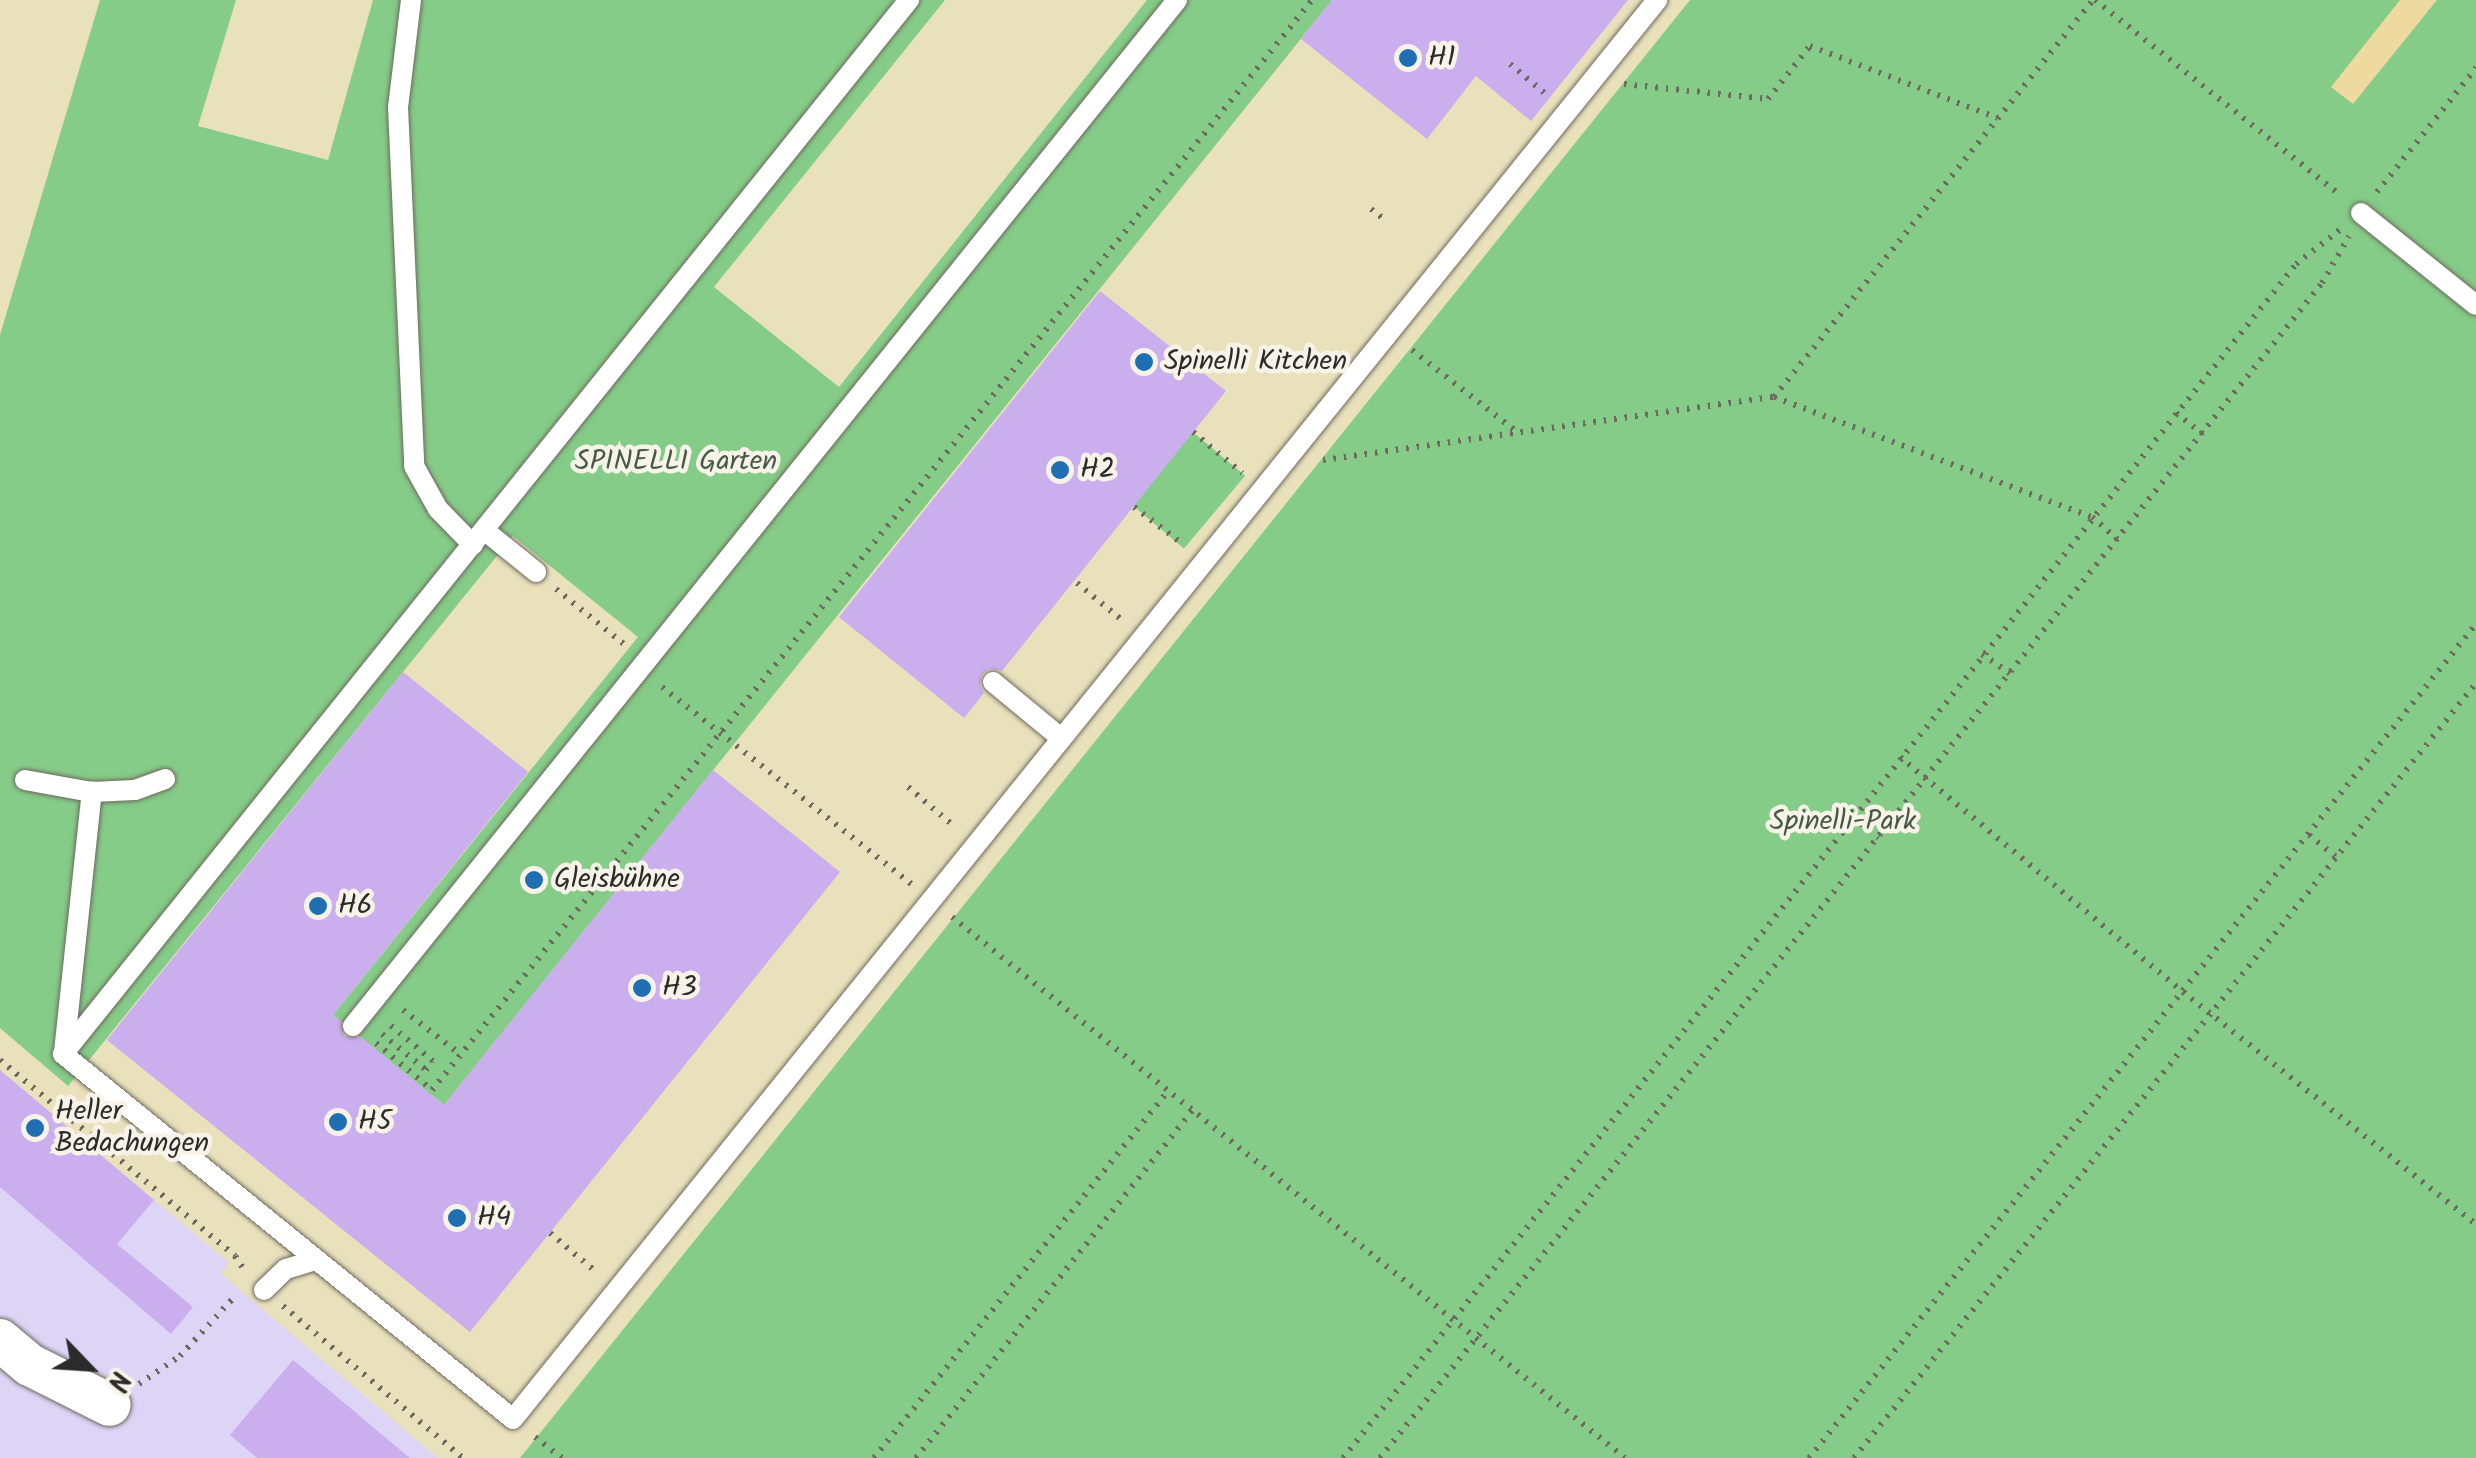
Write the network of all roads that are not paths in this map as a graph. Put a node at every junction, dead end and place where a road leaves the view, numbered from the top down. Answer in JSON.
{"nodes":[{"id":1,"x":411,"y":0,"type":"edge"},
{"id":2,"x":910,"y":0,"type":"edge"},
{"id":3,"x":1177,"y":0,"type":"edge"},
{"id":4,"x":1656,"y":0,"type":"edge"},
{"id":5,"x":2361,"y":213,"type":"road end"},
{"id":6,"x":2476,"y":305,"type":"edge"},
{"id":7,"x":478,"y":537,"type":"junction"},
{"id":8,"x":536,"y":572,"type":"road end"},
{"id":9,"x":993,"y":682,"type":"dead end"},
{"id":10,"x":1061,"y":738,"type":"junction"},
{"id":11,"x":165,"y":778,"type":"dead end"},
{"id":12,"x":25,"y":780,"type":"dead end"},
{"id":13,"x":92,"y":792,"type":"junction"},
{"id":14,"x":353,"y":1026,"type":"dead end"},
{"id":15,"x":63,"y":1054,"type":"junction"},
{"id":16,"x":316,"y":1260,"type":"junction"},
{"id":17,"x":257,"y":1285,"type":"road end"},
{"id":18,"x":0,"y":1340,"type":"edge"},
{"id":19,"x":110,"y":1405,"type":"road end"}],
"edges":[{"from":1,"to":7,"type":"lane"},
{"from":2,"to":7,"type":"lane"},
{"from":3,"to":14,"type":"lane"},
{"from":4,"to":10,"type":"lane"},
{"from":5,"to":6,"type":"lane"},
{"from":7,"to":8,"type":"lane"},
{"from":7,"to":15,"type":"lane"},
{"from":9,"to":10,"type":"lane"},
{"from":10,"to":16,"type":"lane"},
{"from":11,"to":13,"type":"lane"},
{"from":12,"to":13,"type":"lane"},
{"from":13,"to":15,"type":"lane"},
{"from":15,"to":16,"type":"lane"},
{"from":16,"to":17,"type":"lane"},
{"from":18,"to":19,"type":"street"}]}
